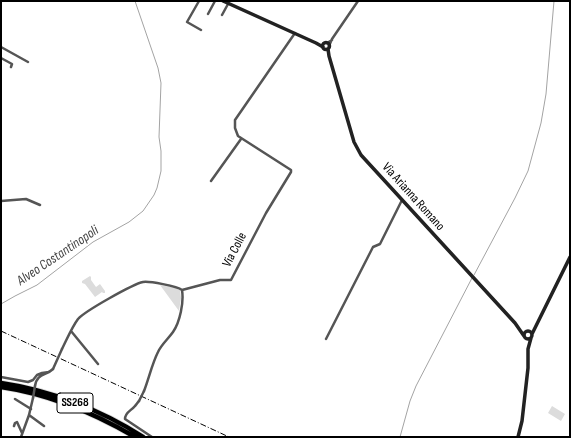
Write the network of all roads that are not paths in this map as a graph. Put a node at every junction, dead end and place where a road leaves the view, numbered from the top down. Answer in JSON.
{"nodes":[{"id":1,"x":199,"y":1,"type":"edge"},
{"id":2,"x":215,"y":1,"type":"edge"},
{"id":3,"x":223,"y":1,"type":"edge"},
{"id":4,"x":235,"y":1,"type":"edge"},
{"id":5,"x":358,"y":1,"type":"edge"},
{"id":6,"x":228,"y":4,"type":"junction"},
{"id":7,"x":234,"y":6,"type":"junction"},
{"id":8,"x":208,"y":14,"type":"dead end"},
{"id":9,"x":222,"y":15,"type":"dead end"},
{"id":10,"x":200,"y":30,"type":"dead end"},
{"id":11,"x":295,"y":33,"type":"junction"},
{"id":12,"x":326,"y":46,"type":"junction"},
{"id":13,"x":1,"y":47,"type":"edge"},
{"id":14,"x":1,"y":58,"type":"edge"},
{"id":15,"x":28,"y":62,"type":"dead end"},
{"id":16,"x":11,"y":67,"type":"dead end"},
{"id":17,"x":241,"y":139,"type":"junction"},
{"id":18,"x":211,"y":181,"type":"dead end"},
{"id":19,"x":402,"y":200,"type":"junction"},
{"id":20,"x":1,"y":201,"type":"edge"},
{"id":21,"x":40,"y":205,"type":"dead end"},
{"id":22,"x":570,"y":257,"type":"edge"},
{"id":23,"x":182,"y":290,"type":"junction"},
{"id":24,"x":536,"y":326,"type":"junction"},
{"id":25,"x":520,"y":329,"type":"junction"},
{"id":26,"x":71,"y":331,"type":"junction"},
{"id":27,"x":527,"y":331,"type":"junction"},
{"id":28,"x":531,"y":336,"type":"junction"},
{"id":29,"x":525,"y":337,"type":"junction"},
{"id":30,"x":326,"y":339,"type":"dead end"},
{"id":31,"x":528,"y":349,"type":"junction"},
{"id":32,"x":98,"y":364,"type":"dead end"},
{"id":33,"x":49,"y":372,"type":"junction"},
{"id":34,"x":1,"y":377,"type":"edge"},
{"id":35,"x":1,"y":383,"type":"edge"},
{"id":36,"x":1,"y":387,"type":"edge"},
{"id":37,"x":15,"y":399,"type":"dead end"},
{"id":38,"x":31,"y":408,"type":"junction"},
{"id":39,"x":29,"y":415,"type":"junction"},
{"id":40,"x":14,"y":426,"type":"dead end"},
{"id":41,"x":44,"y":426,"type":"dead end"},
{"id":42,"x":22,"y":433,"type":"junction"},
{"id":43,"x":21,"y":437,"type":"edge"},
{"id":44,"x":135,"y":437,"type":"edge"},
{"id":45,"x":143,"y":437,"type":"edge"},
{"id":46,"x":152,"y":437,"type":"edge"},
{"id":47,"x":518,"y":437,"type":"edge"}],
"edges":[{"from":1,"to":10,"type":"street"},
{"from":2,"to":8,"type":"street"},
{"from":3,"to":6,"type":"street"},
{"from":4,"to":7,"type":"street"},
{"from":5,"to":12,"type":"street"},
{"from":6,"to":7,"type":"street"},
{"from":6,"to":9,"type":"street"},
{"from":7,"to":11,"type":"street"},
{"from":11,"to":12,"type":"street"},
{"from":11,"to":17,"type":"street"},
{"from":12,"to":19,"type":"street","name":"Via Arianna Romano"},
{"from":13,"to":15,"type":"street"},
{"from":14,"to":16,"type":"street"},
{"from":17,"to":18,"type":"street"},
{"from":17,"to":23,"type":"street","name":"Via Colle"},
{"from":19,"to":25,"type":"street","name":"Via Arianna Romano"},
{"from":19,"to":30,"type":"street"},
{"from":20,"to":21,"type":"street"},
{"from":22,"to":24,"type":"street"},
{"from":23,"to":26,"type":"street"},
{"from":23,"to":46,"type":"street","bridge":true},
{"from":24,"to":27,"type":"street"},
{"from":24,"to":28,"type":"street"},
{"from":25,"to":27,"type":"street","name":"Via Arianna Romano"},
{"from":25,"to":29,"type":"street","name":"Via Arianna Romano"},
{"from":26,"to":32,"type":"street"},
{"from":26,"to":33,"type":"street","bridge":true},
{"from":27,"to":28,"type":"street","name":"Via Arianna Romano"},
{"from":27,"to":29,"type":"street"},
{"from":28,"to":29,"type":"street"},
{"from":28,"to":31,"type":"street","name":"Via Arianna Romano"},
{"from":29,"to":31,"type":"street","name":"Via Arianna Romano"},
{"from":31,"to":47,"type":"street","name":"Via Arianna Romano"},
{"from":33,"to":34,"type":"street"},
{"from":33,"to":38,"type":"street","bridge":true},
{"from":35,"to":45,"type":"highway","number":"SS268"},
{"from":36,"to":44,"type":"highway","number":"SS268"},
{"from":37,"to":38,"type":"street"},
{"from":38,"to":39,"type":"street"},
{"from":39,"to":41,"type":"street"},
{"from":39,"to":42,"type":"street"},
{"from":40,"to":42,"type":"street"},
{"from":42,"to":43,"type":"street"}]}
